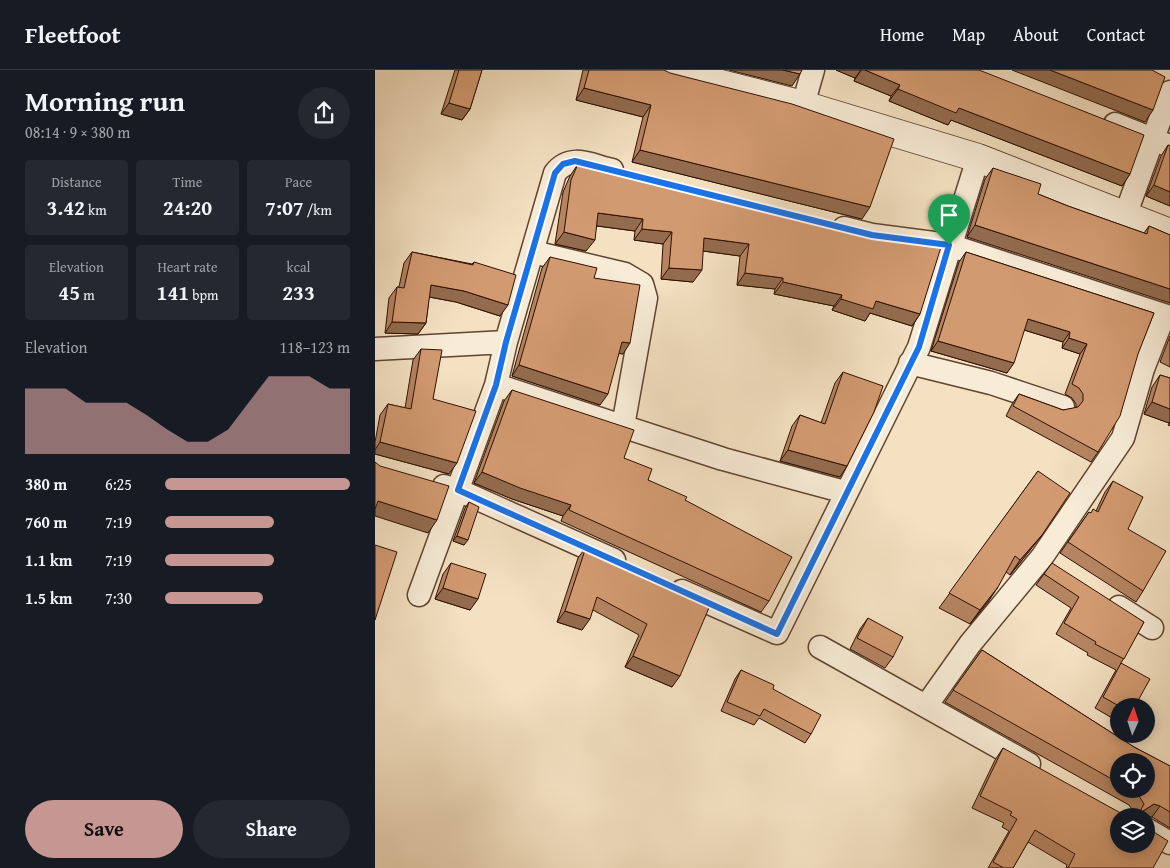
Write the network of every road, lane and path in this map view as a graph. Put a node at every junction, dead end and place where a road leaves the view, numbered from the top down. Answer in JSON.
{"nodes":[{"id":1,"x":666,"y":70,"type":"edge"},
{"id":2,"x":813,"y":70,"type":"edge"},
{"id":3,"x":1170,"y":92,"type":"edge"},
{"id":4,"x":803,"y":105,"type":"junction"},
{"id":5,"x":1096,"y":117,"type":"edge"},
{"id":6,"x":1161,"y":142,"type":"edge"},
{"id":7,"x":978,"y":158,"type":"junction"},
{"id":8,"x":633,"y":176,"type":"edge"},
{"id":9,"x":1125,"y":216,"type":"junction"},
{"id":10,"x":824,"y":223,"type":"edge"},
{"id":11,"x":1170,"y":233,"type":"edge"},
{"id":12,"x":949,"y":245,"type":"junction"},
{"id":13,"x":533,"y":252,"type":"junction"},
{"id":14,"x":1167,"y":316,"type":"edge"},
{"id":15,"x":506,"y":342,"type":"junction"},
{"id":16,"x":375,"y":349,"type":"edge"},
{"id":17,"x":910,"y":363,"type":"junction"},
{"id":18,"x":496,"y":385,"type":"junction"},
{"id":19,"x":1063,"y":408,"type":"edge"},
{"id":20,"x":623,"y":426,"type":"junction"},
{"id":21,"x":421,"y":480,"type":"edge"},
{"id":22,"x":458,"y":490,"type":"junction"},
{"id":23,"x":845,"y":492,"type":"junction"},
{"id":24,"x":631,"y":568,"type":"edge"},
{"id":25,"x":659,"y":580,"type":"edge"},
{"id":26,"x":419,"y":595,"type":"dead end"},
{"id":27,"x":1105,"y":598,"type":"edge"},
{"id":28,"x":1152,"y":628,"type":"dead end"},
{"id":29,"x":820,"y":647,"type":"dead end"},
{"id":30,"x":926,"y":706,"type":"junction"},
{"id":31,"x":1046,"y":773,"type":"edge"},
{"id":32,"x":1155,"y":834,"type":"edge"},
{"id":33,"x":1170,"y":842,"type":"edge"}],
"edges":[{"from":1,"to":4,"type":"street"},
{"from":2,"to":4,"type":"street"},
{"from":3,"to":6,"type":"street"},
{"from":4,"to":7,"type":"street"},
{"from":5,"to":6,"type":"street"},
{"from":6,"to":9,"type":"street"},
{"from":7,"to":9,"type":"street"},
{"from":7,"to":12,"type":"street"},
{"from":8,"to":13,"type":"street"},
{"from":9,"to":11,"type":"street"},
{"from":10,"to":12,"type":"street"},
{"from":12,"to":14,"type":"street"},
{"from":12,"to":17,"type":"street"},
{"from":13,"to":15,"type":"street"},
{"from":13,"to":20,"type":"street"},
{"from":14,"to":30,"type":"street"},
{"from":15,"to":16,"type":"street"},
{"from":15,"to":18,"type":"street"},
{"from":17,"to":19,"type":"street"},
{"from":17,"to":23,"type":"street"},
{"from":18,"to":20,"type":"street"},
{"from":18,"to":22,"type":"street"},
{"from":20,"to":23,"type":"street"},
{"from":21,"to":22,"type":"street"},
{"from":22,"to":24,"type":"street"},
{"from":22,"to":26,"type":"street"},
{"from":23,"to":25,"type":"street"},
{"from":27,"to":28,"type":"street"},
{"from":29,"to":30,"type":"street"},
{"from":30,"to":31,"type":"street"},
{"from":32,"to":33,"type":"street"}]}
